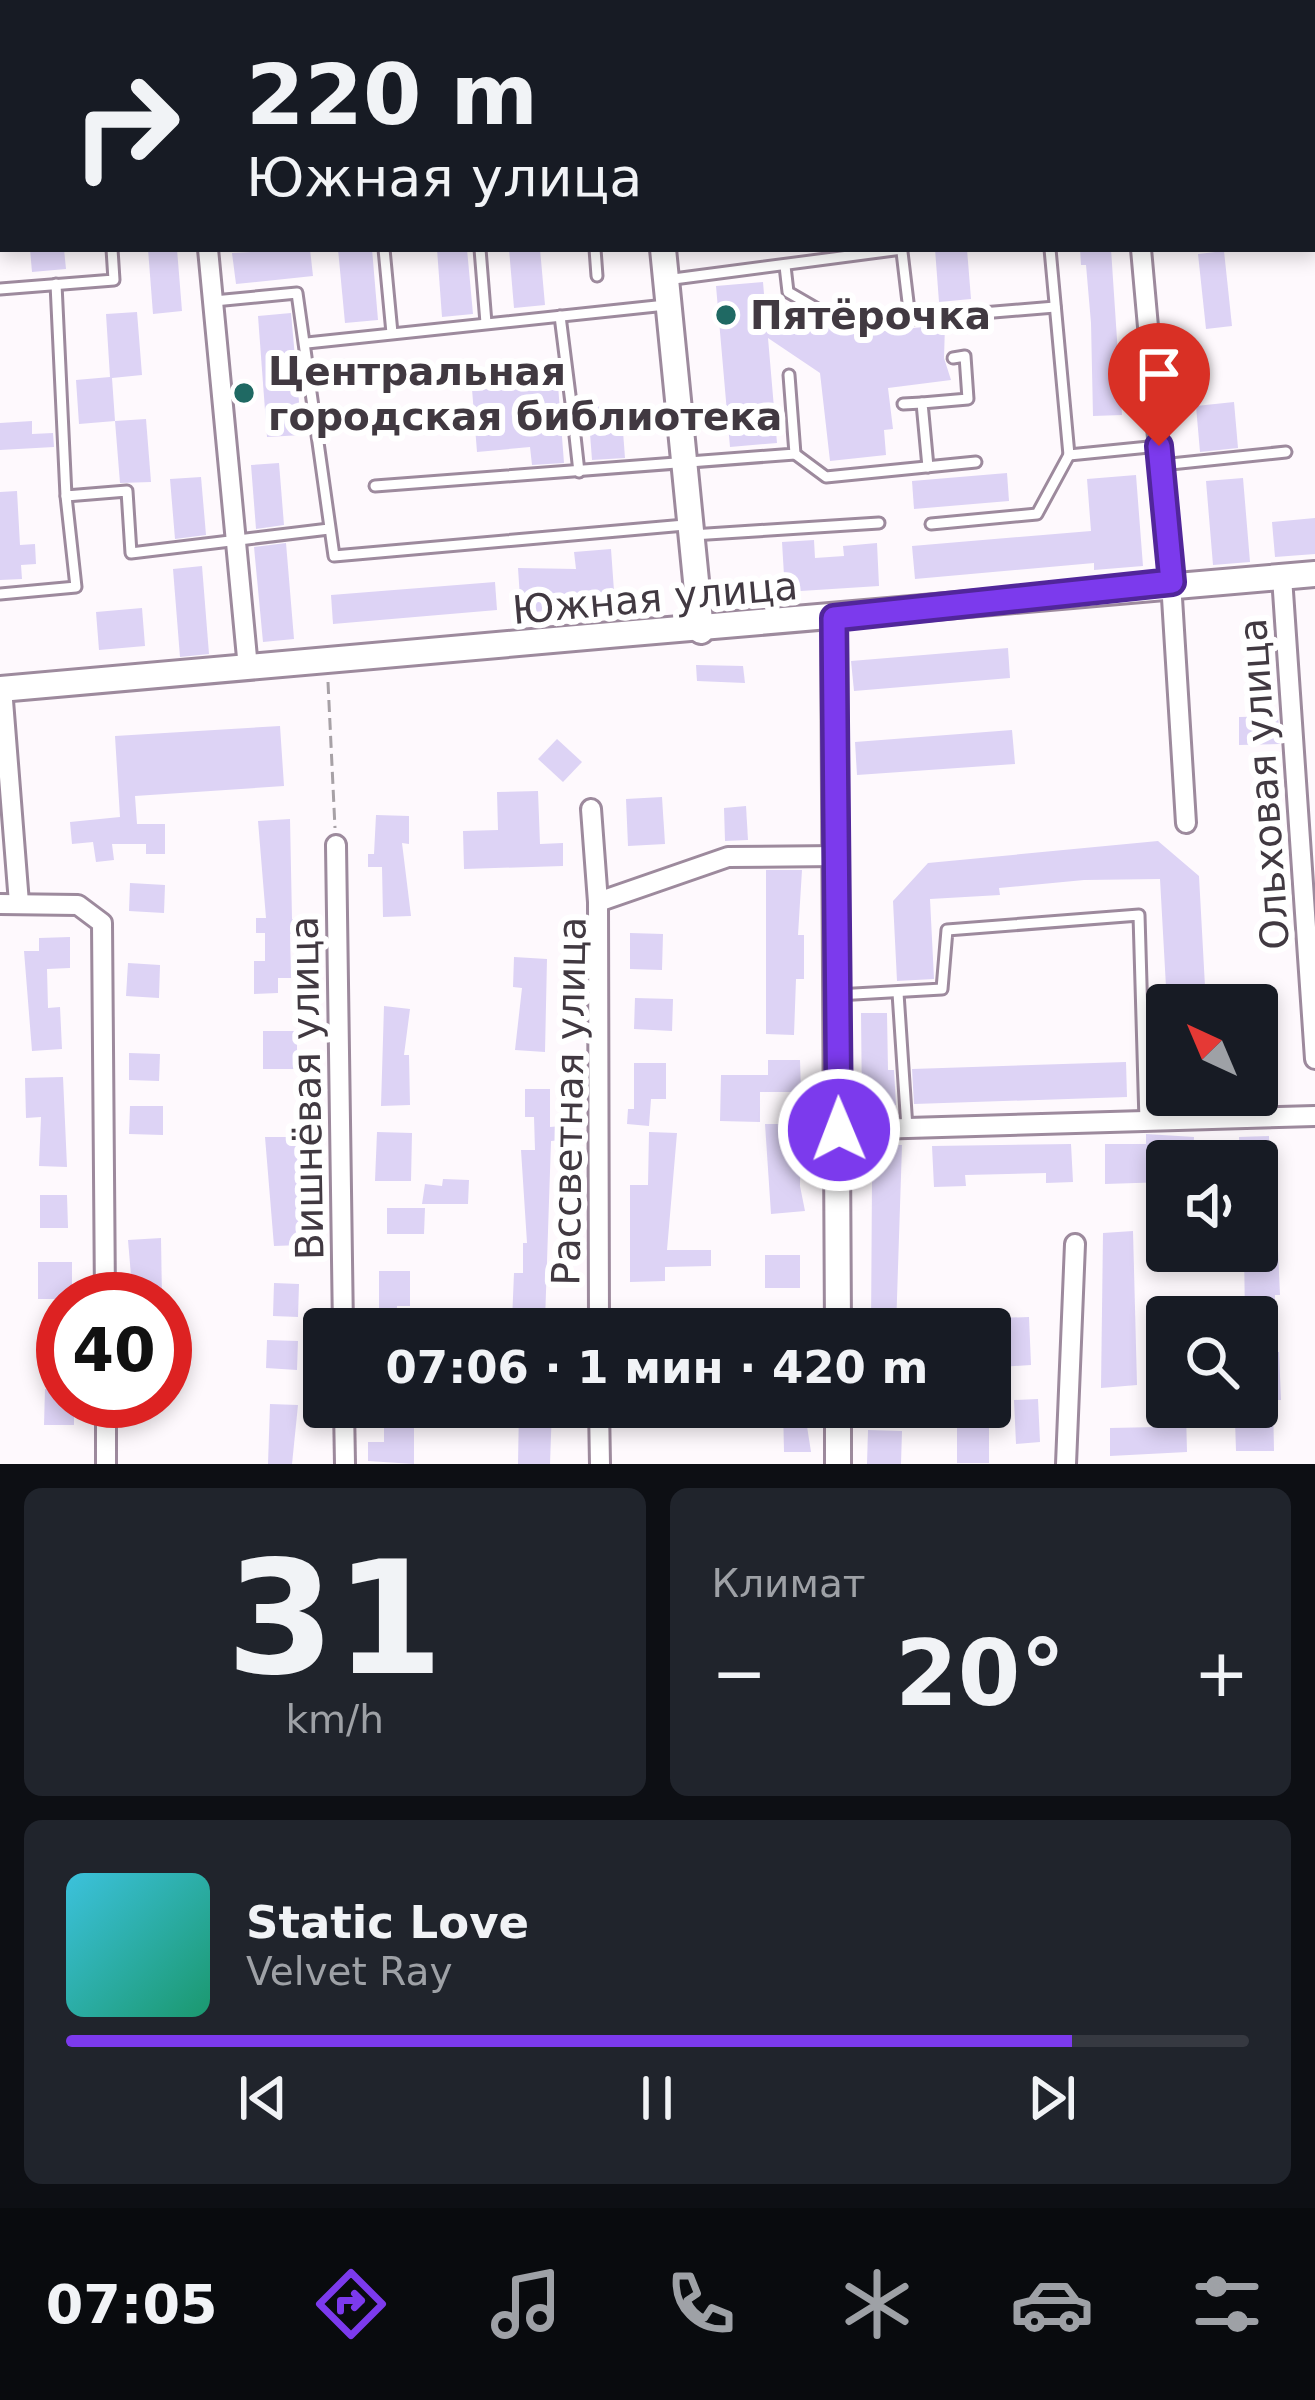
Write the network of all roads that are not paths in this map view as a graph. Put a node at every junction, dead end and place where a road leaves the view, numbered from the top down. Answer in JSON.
{"nodes":[{"id":1,"x":112,"y":252,"type":"edge"},
{"id":2,"x":208,"y":252,"type":"edge"},
{"id":3,"x":384,"y":252,"type":"edge"},
{"id":4,"x":480,"y":252,"type":"edge"},
{"id":5,"x":596,"y":252,"type":"edge"},
{"id":6,"x":663,"y":252,"type":"edge"},
{"id":7,"x":894,"y":252,"type":"edge"},
{"id":8,"x":902,"y":252,"type":"edge"},
{"id":9,"x":1050,"y":252,"type":"edge"},
{"id":10,"x":1141,"y":252,"type":"edge"},
{"id":11,"x":784,"y":266,"type":"junction"},
{"id":12,"x":597,"y":276,"type":"dead end"},
{"id":13,"x":56,"y":284,"type":"junction"},
{"id":14,"x":0,"y":289,"type":"edge"},
{"id":15,"x":668,"y":292,"type":"junction"},
{"id":16,"x":213,"y":301,"type":"junction"},
{"id":17,"x":1055,"y":308,"type":"junction"},
{"id":18,"x":560,"y":316,"type":"junction"},
{"id":19,"x":910,"y":319,"type":"junction"},
{"id":20,"x":486,"y":323,"type":"junction"},
{"id":21,"x":392,"y":333,"type":"junction"},
{"id":22,"x":307,"y":343,"type":"junction"},
{"id":23,"x":952,"y":358,"type":"dead end"},
{"id":24,"x":789,"y":375,"type":"dead end"},
{"id":25,"x":922,"y":403,"type":"junction"},
{"id":26,"x":903,"y":404,"type":"dead end"},
{"id":27,"x":1286,"y":452,"type":"dead end"},
{"id":28,"x":795,"y":454,"type":"junction"},
{"id":29,"x":1069,"y":455,"type":"junction"},
{"id":30,"x":1160,"y":456,"type":"junction"},
{"id":31,"x":976,"y":462,"type":"dead end"},
{"id":32,"x":685,"y":465,"type":"junction"},
{"id":33,"x":928,"y":467,"type":"junction"},
{"id":34,"x":579,"y":472,"type":"junction"},
{"id":35,"x":375,"y":486,"type":"dead end"},
{"id":36,"x":66,"y":496,"type":"junction"},
{"id":37,"x":879,"y":523,"type":"dead end"},
{"id":38,"x":931,"y":524,"type":"dead end"},
{"id":39,"x":329,"y":529,"type":"junction"},
{"id":40,"x":691,"y":530,"type":"junction"},
{"id":41,"x":236,"y":542,"type":"junction"},
{"id":42,"x":1315,"y":574,"type":"edge"},
{"id":43,"x":1282,"y":577,"type":"junction"},
{"id":44,"x":1172,"y":582,"type":"junction"},
{"id":45,"x":0,"y":594,"type":"edge"},
{"id":46,"x":834,"y":618,"type":"junction"},
{"id":47,"x":701,"y":631,"type":"junction"},
{"id":48,"x":248,"y":668,"type":"junction"},
{"id":49,"x":1,"y":688,"type":"edge"},
{"id":50,"x":1308,"y":798,"type":"edge"},
{"id":51,"x":591,"y":808,"type":"dead end"},
{"id":52,"x":1186,"y":823,"type":"dead end"},
{"id":53,"x":336,"y":845,"type":"road end"},
{"id":54,"x":838,"y":856,"type":"junction"},
{"id":55,"x":598,"y":902,"type":"junction"},
{"id":56,"x":10,"y":904,"type":"edge"},
{"id":57,"x":898,"y":993,"type":"junction"},
{"id":58,"x":837,"y":995,"type":"junction"},
{"id":59,"x":1315,"y":1048,"type":"edge"},
{"id":60,"x":1315,"y":1059,"type":"edge"},
{"id":61,"x":1315,"y":1116,"type":"edge"},
{"id":62,"x":1145,"y":1121,"type":"junction"},
{"id":63,"x":907,"y":1128,"type":"junction"},
{"id":64,"x":839,"y":1130,"type":"junction"},
{"id":65,"x":1075,"y":1244,"type":"dead end"},
{"id":66,"x":105,"y":1272,"type":"edge"},
{"id":67,"x":343,"y":1308,"type":"edge"},
{"id":68,"x":599,"y":1308,"type":"edge"},
{"id":69,"x":838,"y":1308,"type":"edge"},
{"id":70,"x":106,"y":1428,"type":"edge"},
{"id":71,"x":344,"y":1428,"type":"edge"},
{"id":72,"x":599,"y":1428,"type":"edge"},
{"id":73,"x":838,"y":1428,"type":"edge"},
{"id":74,"x":106,"y":1464,"type":"edge"},
{"id":75,"x":345,"y":1464,"type":"edge"},
{"id":76,"x":599,"y":1464,"type":"edge"},
{"id":77,"x":838,"y":1464,"type":"edge"},
{"id":78,"x":1066,"y":1464,"type":"edge"}],
"edges":[{"from":1,"to":13,"type":"lane"},
{"from":2,"to":16,"type":"street"},
{"from":3,"to":21,"type":"lane"},
{"from":4,"to":20,"type":"lane"},
{"from":5,"to":12,"type":"lane"},
{"from":6,"to":15,"type":"street"},
{"from":7,"to":11,"type":"lane"},
{"from":8,"to":19,"type":"lane"},
{"from":9,"to":17,"type":"lane"},
{"from":10,"to":30,"type":"street"},
{"from":11,"to":15,"type":"lane"},
{"from":11,"to":19,"type":"lane"},
{"from":13,"to":14,"type":"lane"},
{"from":13,"to":36,"type":"lane"},
{"from":15,"to":18,"type":"lane"},
{"from":15,"to":32,"type":"street"},
{"from":16,"to":22,"type":"lane"},
{"from":16,"to":41,"type":"street"},
{"from":17,"to":19,"type":"lane"},
{"from":17,"to":29,"type":"lane"},
{"from":18,"to":20,"type":"lane"},
{"from":18,"to":34,"type":"lane"},
{"from":20,"to":21,"type":"lane"},
{"from":21,"to":22,"type":"lane"},
{"from":22,"to":39,"type":"lane"},
{"from":23,"to":25,"type":"lane"},
{"from":24,"to":28,"type":"lane"},
{"from":25,"to":26,"type":"lane"},
{"from":25,"to":33,"type":"lane"},
{"from":27,"to":30,"type":"lane"},
{"from":28,"to":32,"type":"lane"},
{"from":28,"to":33,"type":"lane"},
{"from":29,"to":30,"type":"lane"},
{"from":29,"to":38,"type":"lane"},
{"from":30,"to":44,"type":"street"},
{"from":31,"to":33,"type":"lane"},
{"from":32,"to":34,"type":"lane"},
{"from":32,"to":40,"type":"street"},
{"from":34,"to":35,"type":"lane"},
{"from":36,"to":41,"type":"lane"},
{"from":36,"to":45,"type":"lane"},
{"from":37,"to":40,"type":"lane"},
{"from":39,"to":40,"type":"lane"},
{"from":39,"to":41,"type":"lane"},
{"from":40,"to":47,"type":"street"},
{"from":41,"to":48,"type":"street"},
{"from":42,"to":43,"type":"street","name":"Южная улица"},
{"from":43,"to":44,"type":"street","name":"Южная улица"},
{"from":43,"to":50,"type":"street","name":"Ольховая улица"},
{"from":44,"to":46,"type":"street","name":"Южная улица"},
{"from":44,"to":52,"type":"street"},
{"from":46,"to":47,"type":"street","name":"Южная улица"},
{"from":46,"to":54,"type":"street"},
{"from":47,"to":48,"type":"street","name":"Южная улица"},
{"from":48,"to":49,"type":"street","name":"Южная улица"},
{"from":49,"to":56,"type":"street"},
{"from":50,"to":59,"type":"street","name":"Ольховая улица"},
{"from":51,"to":55,"type":"street"},
{"from":53,"to":67,"type":"street","name":"Вишнёвая улица"},
{"from":54,"to":55,"type":"street","name":"Рассветная улица"},
{"from":54,"to":58,"type":"street"},
{"from":55,"to":68,"type":"street","name":"Рассветная улица"},
{"from":56,"to":66,"type":"street"},
{"from":57,"to":58,"type":"lane"},
{"from":57,"to":62,"type":"lane"},
{"from":57,"to":63,"type":"lane"},
{"from":58,"to":64,"type":"street"},
{"from":59,"to":60,"type":"street","name":"Ольховая улица"},
{"from":61,"to":62,"type":"street"},
{"from":62,"to":63,"type":"street"},
{"from":63,"to":64,"type":"street"},
{"from":64,"to":69,"type":"street"},
{"from":65,"to":78,"type":"street"},
{"from":70,"to":74,"type":"street"},
{"from":71,"to":75,"type":"street"},
{"from":72,"to":76,"type":"street"},
{"from":73,"to":77,"type":"street"}]}
